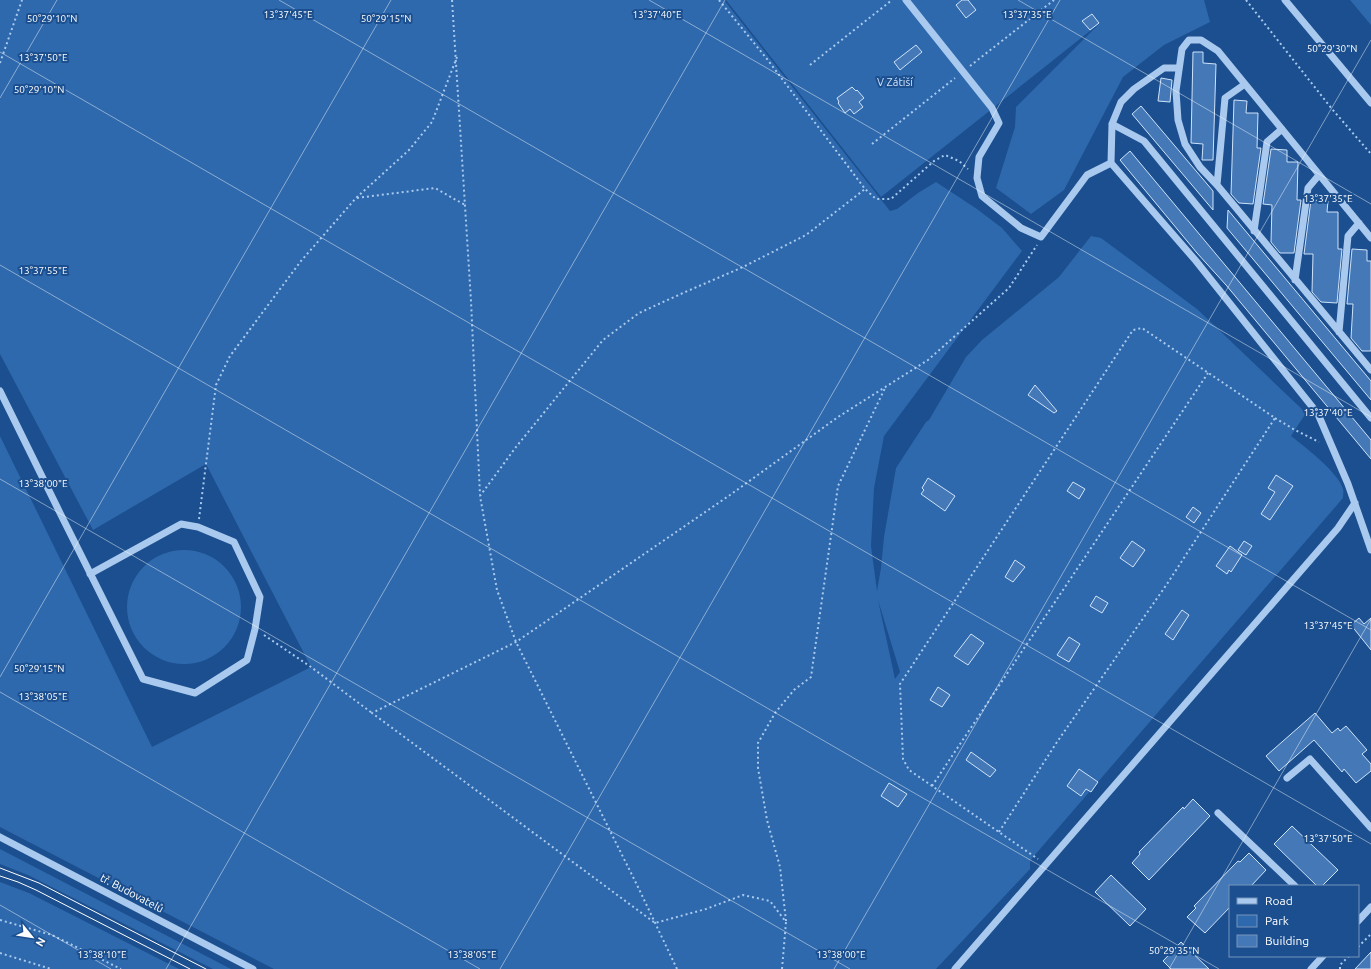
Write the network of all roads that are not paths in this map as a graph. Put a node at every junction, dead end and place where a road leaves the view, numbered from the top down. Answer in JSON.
{"nodes":[{"id":1,"x":906,"y":0,"type":"edge"},
{"id":2,"x":1286,"y":0,"type":"edge"},
{"id":3,"x":1180,"y":68,"type":"junction"},
{"id":4,"x":1245,"y":84,"type":"junction"},
{"id":5,"x":1371,"y":103,"type":"edge"},
{"id":6,"x":1112,"y":124,"type":"junction"},
{"id":7,"x":1282,"y":129,"type":"junction"},
{"id":8,"x":1111,"y":163,"type":"junction"},
{"id":9,"x":1319,"y":175,"type":"junction"},
{"id":10,"x":1217,"y":185,"type":"junction"},
{"id":11,"x":1359,"y":223,"type":"junction"},
{"id":12,"x":1254,"y":231,"type":"junction"},
{"id":13,"x":1371,"y":238,"type":"edge"},
{"id":14,"x":1295,"y":280,"type":"junction"},
{"id":15,"x":1339,"y":332,"type":"junction"},
{"id":16,"x":1371,"y":370,"type":"edge"},
{"id":17,"x":0,"y":391,"type":"edge"},
{"id":18,"x":1371,"y":418,"type":"edge"},
{"id":19,"x":1355,"y":503,"type":"junction"},
{"id":20,"x":1371,"y":550,"type":"edge"},
{"id":21,"x":90,"y":574,"type":"junction"},
{"id":22,"x":1287,"y":778,"type":"dead end"},
{"id":23,"x":1218,"y":813,"type":"dead end"},
{"id":24,"x":1371,"y":828,"type":"edge"},
{"id":25,"x":0,"y":837,"type":"edge"},
{"id":26,"x":1294,"y":885,"type":"edge"},
{"id":27,"x":1371,"y":907,"type":"edge"},
{"id":28,"x":1359,"y":920,"type":"edge"},
{"id":29,"x":1322,"y":957,"type":"edge"},
{"id":30,"x":253,"y":969,"type":"edge"},
{"id":31,"x":955,"y":969,"type":"edge"},
{"id":32,"x":1311,"y":969,"type":"edge"}],
"edges":[{"from":1,"to":8,"type":"street"},
{"from":2,"to":5,"type":"street"},
{"from":3,"to":4,"type":"street"},
{"from":3,"to":6,"type":"street"},
{"from":3,"to":10,"type":"street"},
{"from":4,"to":7,"type":"street"},
{"from":4,"to":10,"type":"street"},
{"from":6,"to":8,"type":"street"},
{"from":6,"to":18,"type":"street"},
{"from":7,"to":9,"type":"street"},
{"from":7,"to":12,"type":"street"},
{"from":8,"to":19,"type":"street"},
{"from":9,"to":11,"type":"street"},
{"from":9,"to":14,"type":"street"},
{"from":10,"to":12,"type":"street"},
{"from":11,"to":13,"type":"street"},
{"from":11,"to":15,"type":"street"},
{"from":12,"to":14,"type":"street"},
{"from":14,"to":15,"type":"street"},
{"from":15,"to":16,"type":"street"},
{"from":17,"to":21,"type":"street"},
{"from":19,"to":20,"type":"street"},
{"from":19,"to":31,"type":"street"},
{"from":21,"to":21,"type":"street"},
{"from":22,"to":24,"type":"street"},
{"from":23,"to":26,"type":"street"},
{"from":25,"to":30,"type":"street","name":"tř. Budovatelů"},
{"from":27,"to":28,"type":"street"},
{"from":29,"to":32,"type":"street"}]}
